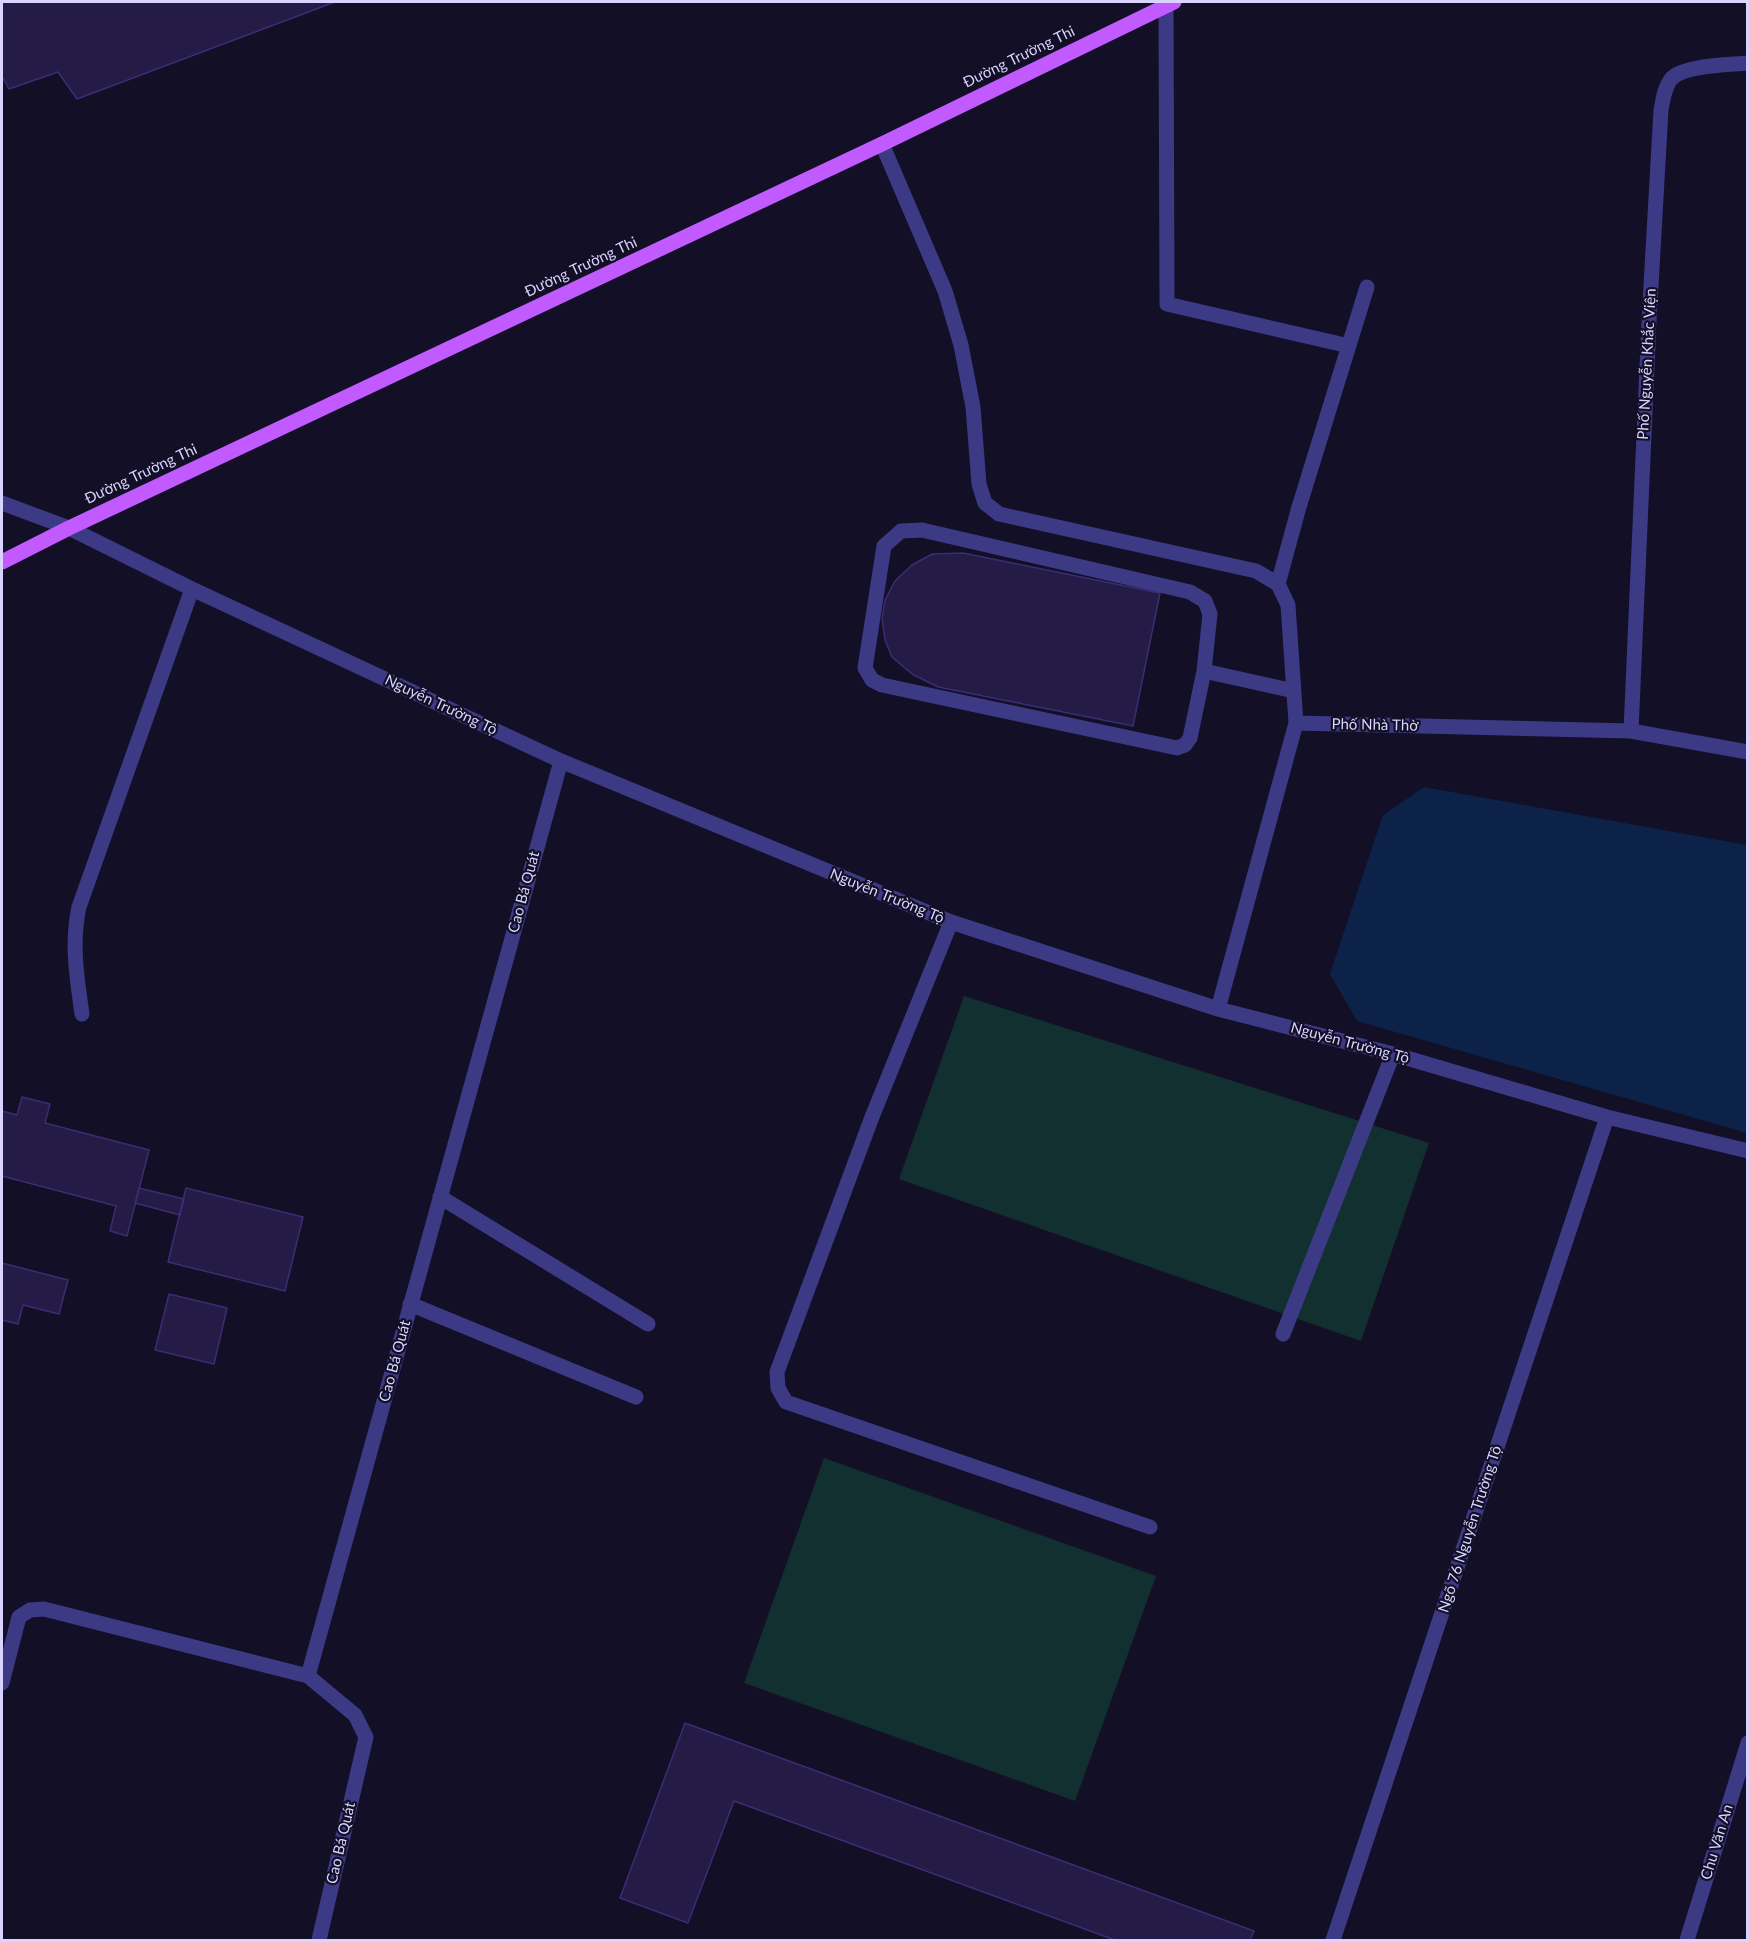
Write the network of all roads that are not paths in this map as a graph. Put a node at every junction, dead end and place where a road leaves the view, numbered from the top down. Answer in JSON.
{"nodes":[{"id":1,"x":1169,"y":3,"type":"edge"},
{"id":2,"x":1748,"y":63,"type":"edge"},
{"id":3,"x":882,"y":144,"type":"junction"},
{"id":4,"x":1367,"y":287,"type":"dead end"},
{"id":5,"x":1349,"y":346,"type":"junction"},
{"id":6,"x":2,"y":503,"type":"edge"},
{"id":7,"x":69,"y":528,"type":"junction"},
{"id":8,"x":2,"y":562,"type":"edge"},
{"id":9,"x":1278,"y":584,"type":"junction"},
{"id":10,"x":192,"y":589,"type":"junction"},
{"id":11,"x":1204,"y":670,"type":"junction"},
{"id":12,"x":1294,"y":691,"type":"junction"},
{"id":13,"x":1296,"y":723,"type":"junction"},
{"id":14,"x":1631,"y":731,"type":"junction"},
{"id":15,"x":1748,"y":752,"type":"edge"},
{"id":16,"x":561,"y":761,"type":"junction"},
{"id":17,"x":951,"y":922,"type":"junction"},
{"id":18,"x":1218,"y":1009,"type":"junction"},
{"id":19,"x":81,"y":1014,"type":"dead end"},
{"id":20,"x":1393,"y":1054,"type":"junction"},
{"id":21,"x":1607,"y":1117,"type":"junction"},
{"id":22,"x":1748,"y":1151,"type":"edge"},
{"id":23,"x":440,"y":1197,"type":"junction"},
{"id":24,"x":410,"y":1304,"type":"junction"},
{"id":25,"x":648,"y":1324,"type":"dead end"},
{"id":26,"x":1283,"y":1334,"type":"dead end"},
{"id":27,"x":636,"y":1397,"type":"dead end"},
{"id":28,"x":1150,"y":1527,"type":"dead end"},
{"id":29,"x":308,"y":1676,"type":"junction"},
{"id":30,"x":2,"y":1683,"type":"edge"},
{"id":31,"x":1746,"y":1752,"type":"edge"},
{"id":32,"x":319,"y":1941,"type":"edge"},
{"id":33,"x":1333,"y":1941,"type":"edge"},
{"id":34,"x":1687,"y":1941,"type":"edge"}],
"edges":[{"from":1,"to":3,"type":"main road","name":"Đường Trường Thi"},
{"from":1,"to":5,"type":"street"},
{"from":2,"to":14,"type":"street","name":"Phố Nguyễn Khắc Viện"},
{"from":3,"to":7,"type":"main road","name":"Đường Trường Thi"},
{"from":3,"to":9,"type":"street"},
{"from":4,"to":5,"type":"street"},
{"from":5,"to":9,"type":"street"},
{"from":6,"to":7,"type":"street","name":"Nguyễn Trường Tộ"},
{"from":7,"to":8,"type":"main road","name":"Đường Trường Thi"},
{"from":7,"to":10,"type":"street","name":"Nguyễn Trường Tộ"},
{"from":9,"to":12,"type":"street"},
{"from":10,"to":16,"type":"street","name":"Nguyễn Trường Tộ"},
{"from":10,"to":19,"type":"street"},
{"from":11,"to":11,"type":"street"},
{"from":11,"to":12,"type":"street"},
{"from":12,"to":13,"type":"street"},
{"from":13,"to":14,"type":"street","name":"Phố Nhà Thờ"},
{"from":13,"to":18,"type":"street"},
{"from":14,"to":15,"type":"street","name":"Phố Nhà Thờ"},
{"from":16,"to":17,"type":"street","name":"Nguyễn Trường Tộ"},
{"from":16,"to":23,"type":"street","name":"Cao Bá Quát"},
{"from":17,"to":18,"type":"street","name":"Nguyễn Trường Tộ"},
{"from":17,"to":28,"type":"street"},
{"from":18,"to":20,"type":"street","name":"Nguyễn Trường Tộ"},
{"from":20,"to":21,"type":"street","name":"Nguyễn Trường Tộ"},
{"from":20,"to":26,"type":"street"},
{"from":21,"to":22,"type":"street","name":"Nguyễn Trường Tộ"},
{"from":21,"to":33,"type":"street","name":"Ngõ 76 Nguyễn Trường Tộ"},
{"from":23,"to":24,"type":"street","name":"Cao Bá Quát"},
{"from":23,"to":25,"type":"street"},
{"from":24,"to":27,"type":"street"},
{"from":24,"to":29,"type":"street","name":"Cao Bá Quát"},
{"from":29,"to":30,"type":"street"},
{"from":29,"to":32,"type":"street","name":"Cao Bá Quát"},
{"from":31,"to":34,"type":"street","name":"Chu Văn An"}]}
